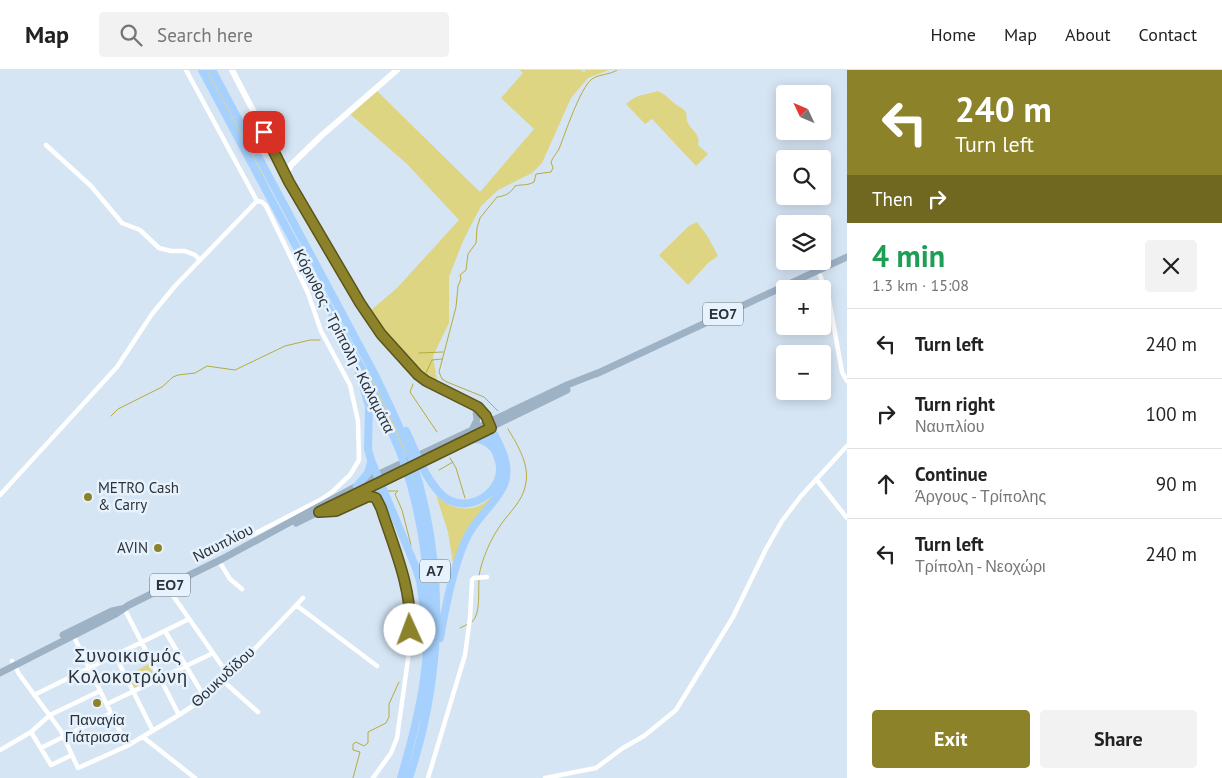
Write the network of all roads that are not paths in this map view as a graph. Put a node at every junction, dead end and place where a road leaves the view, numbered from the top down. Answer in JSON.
{"nodes":[{"id":1,"x":186,"y":70,"type":"edge"},
{"id":2,"x":202,"y":70,"type":"edge"},
{"id":3,"x":212,"y":70,"type":"edge"},
{"id":4,"x":232,"y":70,"type":"edge"},
{"id":5,"x":397,"y":70,"type":"edge"},
{"id":6,"x":46,"y":145,"type":"dead end"},
{"id":7,"x":286,"y":174,"type":"junction"},
{"id":8,"x":257,"y":202,"type":"junction"},
{"id":9,"x":847,"y":257,"type":"edge"},
{"id":10,"x":200,"y":260,"type":"junction"},
{"id":11,"x":831,"y":264,"type":"edge"},
{"id":12,"x":818,"y":270,"type":"joint"},
{"id":13,"x":347,"y":342,"type":"junction"},
{"id":14,"x":847,"y":381,"type":"edge"},
{"id":15,"x":467,"y":401,"type":"junction"},
{"id":16,"x":476,"y":411,"type":"junction"},
{"id":17,"x":488,"y":426,"type":"junction"},
{"id":18,"x":472,"y":430,"type":"junction"},
{"id":19,"x":462,"y":442,"type":"junction"},
{"id":20,"x":847,"y":446,"type":"edge"},
{"id":21,"x":493,"y":449,"type":"junction"},
{"id":22,"x":410,"y":456,"type":"junction"},
{"id":23,"x":371,"y":460,"type":"junction"},
{"id":24,"x":412,"y":474,"type":"junction"},
{"id":25,"x":379,"y":479,"type":"junction"},
{"id":26,"x":816,"y":479,"type":"junction"},
{"id":27,"x":360,"y":488,"type":"junction"},
{"id":28,"x":0,"y":495,"type":"edge"},
{"id":29,"x":386,"y":499,"type":"junction"},
{"id":30,"x":319,"y":512,"type":"junction"},
{"id":31,"x":847,"y":518,"type":"edge"},
{"id":32,"x":283,"y":527,"type":"junction"},
{"id":33,"x":250,"y":536,"type":"dead end"},
{"id":34,"x":218,"y":561,"type":"junction"},
{"id":35,"x":485,"y":577,"type":"dead end"},
{"id":36,"x":167,"y":587,"type":"junction"},
{"id":37,"x":242,"y":589,"type":"dead end"},
{"id":38,"x":303,"y":598,"type":"dead end"},
{"id":39,"x":296,"y":605,"type":"junction"},
{"id":40,"x":123,"y":608,"type":"junction"},
{"id":41,"x":190,"y":619,"type":"junction"},
{"id":42,"x":165,"y":631,"type":"junction"},
{"id":43,"x":72,"y":633,"type":"junction"},
{"id":44,"x":142,"y":642,"type":"junction"},
{"id":45,"x":428,"y":644,"type":"junction"},
{"id":46,"x":213,"y":653,"type":"junction"},
{"id":47,"x":115,"y":655,"type":"junction"},
{"id":48,"x":13,"y":663,"type":"junction"},
{"id":49,"x":186,"y":666,"type":"junction"},
{"id":50,"x":377,"y":666,"type":"dead end"},
{"id":51,"x":0,"y":667,"type":"edge"},
{"id":52,"x":89,"y":668,"type":"junction"},
{"id":53,"x":434,"y":672,"type":"junction"},
{"id":54,"x":0,"y":673,"type":"edge"},
{"id":55,"x":229,"y":676,"type":"junction"},
{"id":56,"x":160,"y":678,"type":"junction"},
{"id":57,"x":223,"y":681,"type":"junction"},
{"id":58,"x":100,"y":691,"type":"junction"},
{"id":59,"x":133,"y":692,"type":"junction"},
{"id":60,"x":34,"y":694,"type":"junction"},
{"id":61,"x":204,"y":698,"type":"junction"},
{"id":62,"x":107,"y":704,"type":"junction"},
{"id":63,"x":258,"y":712,"type":"dead end"},
{"id":64,"x":111,"y":713,"type":"junction"},
{"id":65,"x":50,"y":715,"type":"junction"},
{"id":66,"x":179,"y":715,"type":"junction"},
{"id":67,"x":153,"y":731,"type":"junction"},
{"id":68,"x":31,"y":732,"type":"junction"},
{"id":69,"x":63,"y":736,"type":"junction"},
{"id":70,"x":143,"y":737,"type":"junction"},
{"id":71,"x":127,"y":746,"type":"junction"},
{"id":72,"x":41,"y":748,"type":"junction"},
{"id":73,"x":0,"y":750,"type":"edge"},
{"id":74,"x":72,"y":755,"type":"junction"},
{"id":75,"x":195,"y":778,"type":"edge"},
{"id":76,"x":373,"y":778,"type":"edge"},
{"id":77,"x":401,"y":778,"type":"edge"},
{"id":78,"x":409,"y":778,"type":"edge"},
{"id":79,"x":428,"y":778,"type":"edge"},
{"id":80,"x":545,"y":778,"type":"edge"}],
"edges":[{"from":1,"to":8,"type":"street"},
{"from":2,"to":13,"type":"highway","name":"Κόρινθος - Τρίπολη - Καλαμάτα","number":"Α7"},
{"from":3,"to":22,"type":"highway","name":"Κόρινθος - Τρίπολη - Καλαμάτα","number":"Α7"},
{"from":4,"to":7,"type":"main road"},
{"from":5,"to":7,"type":"main road"},
{"from":6,"to":10,"type":"street"},
{"from":7,"to":15,"type":"main road"},
{"from":8,"to":10,"type":"street"},
{"from":8,"to":33,"type":"street"},
{"from":9,"to":11,"type":"main road","number":"ΕΟ7"},
{"from":10,"to":28,"type":"street"},
{"from":12,"to":14,"type":"street"},
{"from":12,"to":17,"type":"main road","number":"ΕΟ7"},
{"from":13,"to":22,"type":"highway","name":"Κόρινθος - Τρίπολη - Καλαμάτα","number":"Α7"},
{"from":13,"to":23,"type":"highway"},
{"from":15,"to":16,"type":"main road"},
{"from":15,"to":17,"type":"main road"},
{"from":16,"to":17,"type":"main road"},
{"from":16,"to":18,"type":"main road"},
{"from":17,"to":18,"type":"main road","number":"ΕΟ7"},
{"from":17,"to":19,"type":"main road","number":"ΕΟ7"},
{"from":17,"to":21,"type":"highway"},
{"from":17,"to":53,"type":"highway"},
{"from":18,"to":25,"type":"main road","number":"ΕΟ7"},
{"from":19,"to":21,"type":"highway"},
{"from":19,"to":25,"type":"main road","number":"ΕΟ7"},
{"from":20,"to":26,"type":"street"},
{"from":21,"to":22,"type":"highway"},
{"from":22,"to":24,"type":"highway","name":"Κόρινθος - Τρίπολη - Καλαμάτα","number":"Α7"},
{"from":23,"to":25,"type":"highway"},
{"from":23,"to":27,"type":"highway"},
{"from":24,"to":45,"type":"highway","name":"Κόρινθος - Τρίπολη - Καλαμάτα","number":"Α7"},
{"from":24,"to":53,"type":"highway","name":"Κόρινθος - Τρίπολη - Καλαμάτα","number":"Α7"},
{"from":25,"to":27,"type":"main road","number":"ΕΟ7"},
{"from":25,"to":29,"type":"highway"},
{"from":26,"to":31,"type":"street"},
{"from":26,"to":80,"type":"street"},
{"from":27,"to":29,"type":"highway"},
{"from":27,"to":30,"type":"main road","name":"Ναυπλίου","number":"ΕΟ7"},
{"from":27,"to":32,"type":"main road","name":"Ναυπλίου","number":"ΕΟ7"},
{"from":29,"to":45,"type":"highway"},
{"from":30,"to":32,"type":"main road","name":"Ναυπλίου","number":"ΕΟ7"},
{"from":30,"to":76,"type":"street"},
{"from":32,"to":34,"type":"main road","name":"Ναυπλίου","number":"ΕΟ7"},
{"from":34,"to":36,"type":"main road","name":"Ναυπλίου","number":"ΕΟ7"},
{"from":34,"to":37,"type":"street"},
{"from":35,"to":79,"type":"street"},
{"from":36,"to":40,"type":"main road","name":"Ναυπλίου","number":"ΕΟ7"},
{"from":36,"to":41,"type":"street"},
{"from":38,"to":39,"type":"street","name":"Θουκυδίδου"},
{"from":39,"to":50,"type":"street"},
{"from":39,"to":55,"type":"street","name":"Θουκυδίδου"},
{"from":40,"to":43,"type":"main road","name":"Ναυπλίου","number":"ΕΟ7"},
{"from":40,"to":44,"type":"street"},
{"from":41,"to":42,"type":"street"},
{"from":41,"to":46,"type":"street"},
{"from":42,"to":44,"type":"street"},
{"from":42,"to":49,"type":"street"},
{"from":43,"to":48,"type":"main road","name":"Ναυπλίου","number":"ΕΟ7"},
{"from":43,"to":52,"type":"street"},
{"from":44,"to":47,"type":"street"},
{"from":44,"to":56,"type":"street"},
{"from":45,"to":77,"type":"highway","name":"Κόρινθος - Τρίπολη - Καλαμάτα","number":"Α7"},
{"from":46,"to":49,"type":"street"},
{"from":46,"to":55,"type":"street"},
{"from":47,"to":52,"type":"street"},
{"from":47,"to":59,"type":"street"},
{"from":48,"to":51,"type":"main road","name":"Ναυπλίου","number":"ΕΟ7"},
{"from":48,"to":54,"type":"main road","name":"Ναυπλίου","number":"ΕΟ7"},
{"from":48,"to":60,"type":"street"},
{"from":49,"to":56,"type":"street"},
{"from":49,"to":61,"type":"street"},
{"from":52,"to":58,"type":"street"},
{"from":52,"to":60,"type":"street"},
{"from":53,"to":78,"type":"highway","name":"Κόρινθος - Τρίπολη - Καλαμάτα","number":"Α7"},
{"from":55,"to":57,"type":"street","name":"Θουκυδίδου"},
{"from":56,"to":59,"type":"street"},
{"from":56,"to":66,"type":"street"},
{"from":57,"to":61,"type":"street","name":"Θουκυδίδου"},
{"from":57,"to":63,"type":"street"},
{"from":58,"to":62,"type":"street"},
{"from":58,"to":65,"type":"street"},
{"from":59,"to":62,"type":"street"},
{"from":59,"to":67,"type":"street"},
{"from":60,"to":65,"type":"street"},
{"from":61,"to":66,"type":"street","name":"Θουκυδίδου"},
{"from":62,"to":64,"type":"street"},
{"from":64,"to":69,"type":"street"},
{"from":64,"to":71,"type":"street"},
{"from":65,"to":68,"type":"street"},
{"from":65,"to":69,"type":"street"},
{"from":66,"to":67,"type":"street","name":"Θουκυδίδου"},
{"from":67,"to":70,"type":"street","name":"Θουκυδίδου"},
{"from":68,"to":72,"type":"street"},
{"from":68,"to":73,"type":"street"},
{"from":69,"to":72,"type":"street"},
{"from":69,"to":74,"type":"street"},
{"from":70,"to":71,"type":"street","name":"Θουκυδίδου"},
{"from":70,"to":75,"type":"street"},
{"from":71,"to":74,"type":"street","name":"Θουκυδίδου"},
{"from":72,"to":74,"type":"street"}]}
